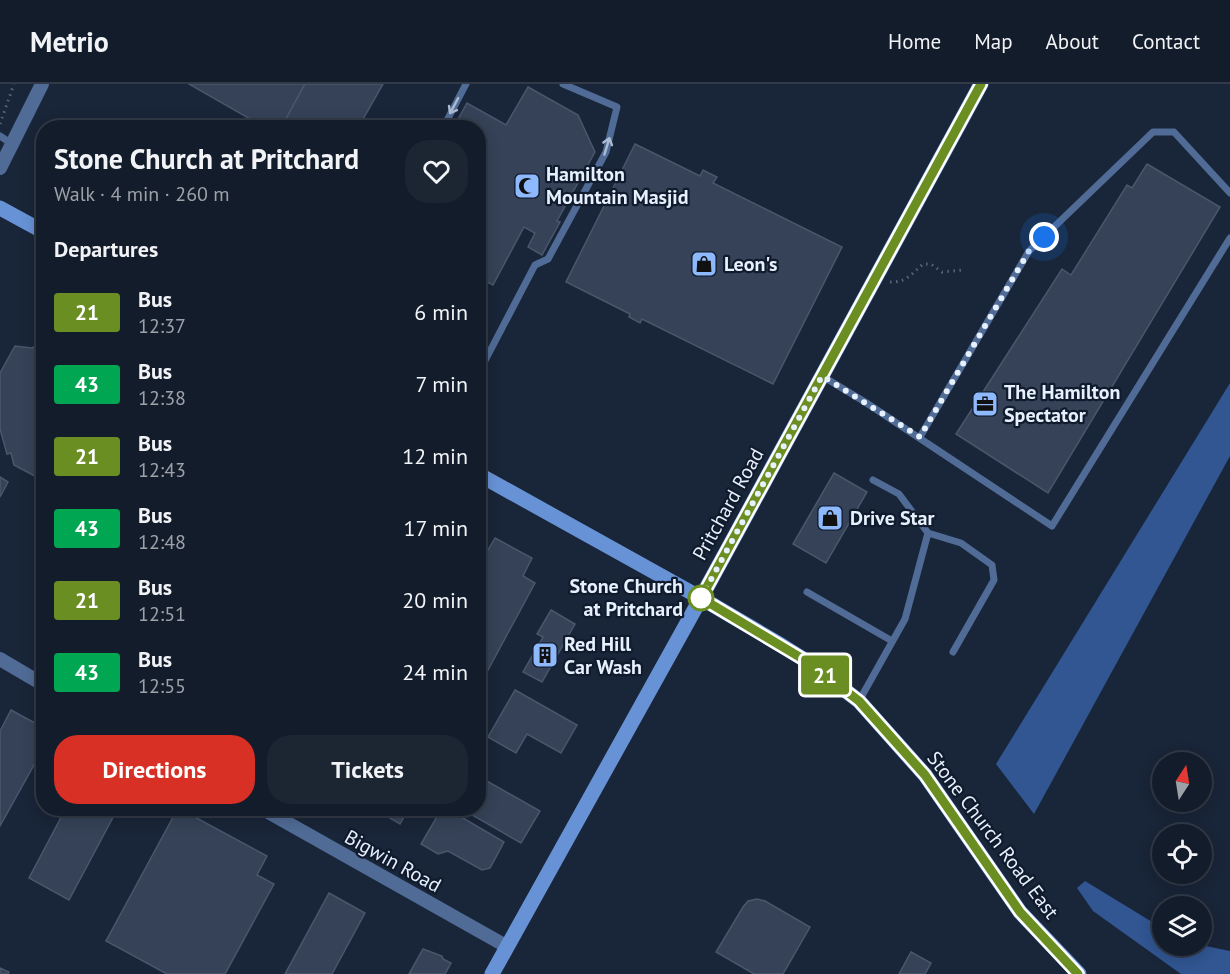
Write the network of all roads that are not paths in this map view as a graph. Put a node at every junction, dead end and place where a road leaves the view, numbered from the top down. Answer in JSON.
{"nodes":[{"id":1,"x":42,"y":84,"type":"edge"},
{"id":2,"x":466,"y":84,"type":"edge"},
{"id":3,"x":563,"y":84,"type":"edge"},
{"id":4,"x":981,"y":84,"type":"edge"},
{"id":5,"x":446,"y":120,"type":"edge"},
{"id":6,"x":0,"y":136,"type":"edge"},
{"id":7,"x":12,"y":144,"type":"junction"},
{"id":8,"x":0,"y":168,"type":"edge"},
{"id":9,"x":1230,"y":193,"type":"edge"},
{"id":10,"x":0,"y":208,"type":"edge"},
{"id":11,"x":36,"y":228,"type":"edge"},
{"id":12,"x":1230,"y":238,"type":"edge"},
{"id":13,"x":486,"y":359,"type":"edge"},
{"id":14,"x":822,"y":376,"type":"junction"},
{"id":15,"x":920,"y":437,"type":"junction"},
{"id":16,"x":486,"y":478,"type":"edge"},
{"id":17,"x":873,"y":480,"type":"dead end"},
{"id":18,"x":928,"y":533,"type":"junction"},
{"id":19,"x":807,"y":592,"type":"dead end"},
{"id":20,"x":701,"y":598,"type":"junction"},
{"id":21,"x":892,"y":641,"type":"junction"},
{"id":22,"x":953,"y":652,"type":"dead end"},
{"id":23,"x":0,"y":659,"type":"edge"},
{"id":24,"x":36,"y":680,"type":"edge"},
{"id":25,"x":859,"y":701,"type":"junction"},
{"id":26,"x":275,"y":816,"type":"edge"},
{"id":27,"x":506,"y":946,"type":"junction"},
{"id":28,"x":492,"y":974,"type":"edge"},
{"id":29,"x":1078,"y":974,"type":"edge"}],
"edges":[{"from":1,"to":7,"type":"street"},
{"from":2,"to":5,"type":"lane","one_way":true},
{"from":13,"to":3,"type":"lane","one_way":true},
{"from":4,"to":14,"type":"main road","name":"Pritchard Road"},
{"from":6,"to":7,"type":"lane"},
{"from":7,"to":8,"type":"street"},
{"from":9,"to":15,"type":"lane"},
{"from":10,"to":11,"type":"main road"},
{"from":12,"to":15,"type":"lane"},
{"from":14,"to":15,"type":"lane"},
{"from":14,"to":20,"type":"main road","name":"Pritchard Road"},
{"from":16,"to":20,"type":"main road","name":"Stone Church Road East"},
{"from":17,"to":18,"type":"lane"},
{"from":18,"to":21,"type":"lane"},
{"from":18,"to":22,"type":"lane"},
{"from":19,"to":21,"type":"lane"},
{"from":20,"to":25,"type":"main road","name":"Stone Church Road East"},
{"from":20,"to":27,"type":"main road","name":"Pritchard Road"},
{"from":21,"to":25,"type":"lane"},
{"from":23,"to":24,"type":"street"},
{"from":25,"to":29,"type":"main road","name":"Stone Church Road East"},
{"from":26,"to":27,"type":"street","name":"Bigwin Road"},
{"from":27,"to":28,"type":"main road","name":"Pritchard Road"}]}
